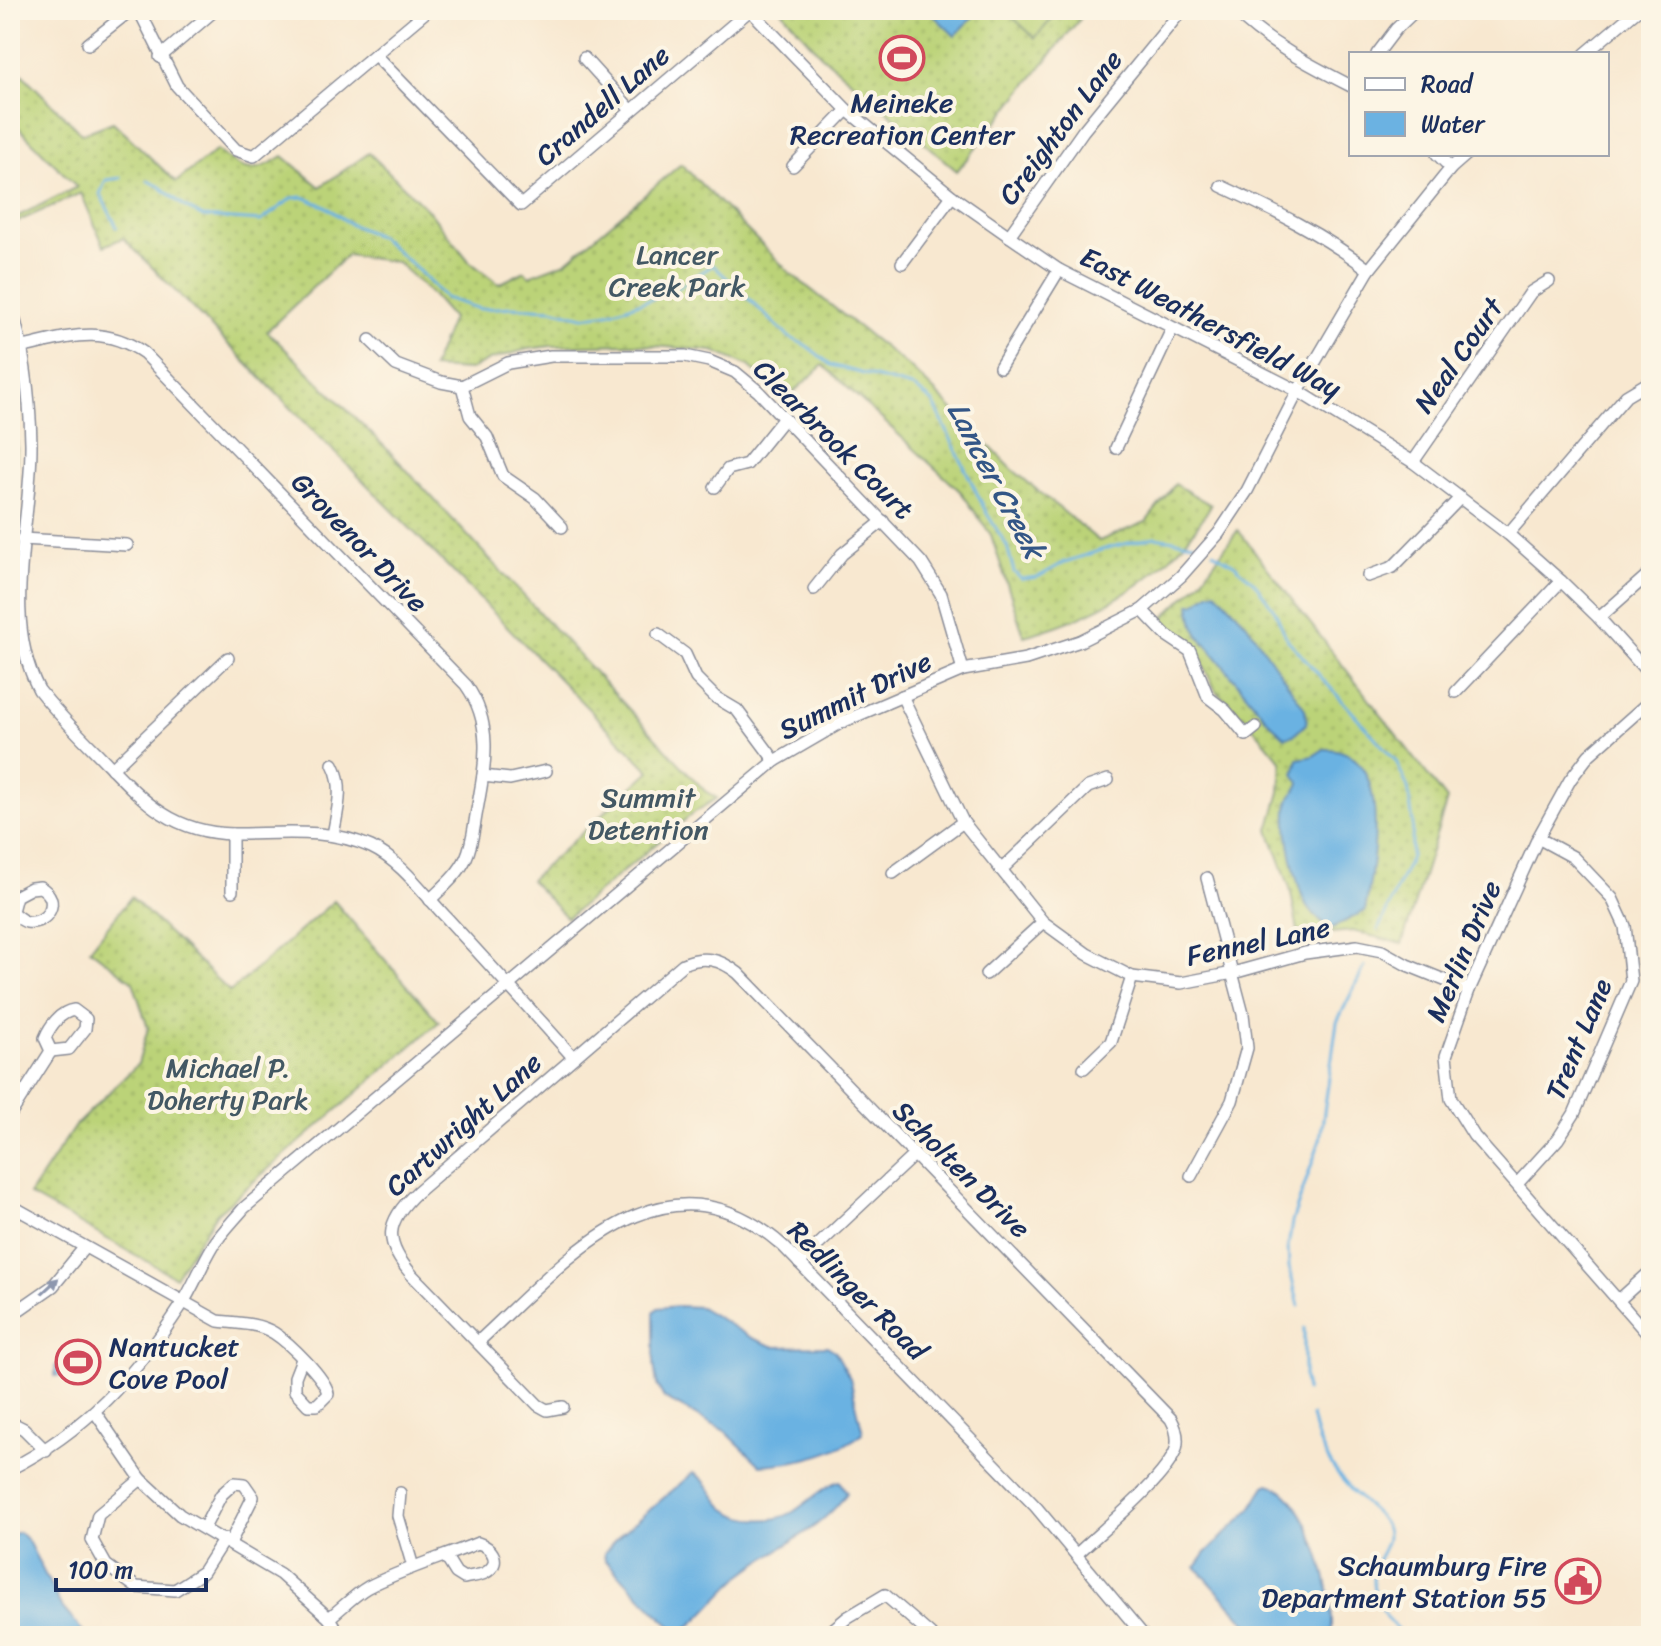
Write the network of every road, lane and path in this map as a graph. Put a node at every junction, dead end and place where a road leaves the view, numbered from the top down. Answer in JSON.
{"nodes":[{"id":1,"x":131,"y":10,"type":"edge"},
{"id":2,"x":139,"y":10,"type":"edge"},
{"id":3,"x":215,"y":10,"type":"edge"},
{"id":4,"x":428,"y":10,"type":"edge"},
{"id":5,"x":750,"y":10,"type":"edge"},
{"id":6,"x":1182,"y":10,"type":"edge"},
{"id":7,"x":1234,"y":10,"type":"edge"},
{"id":8,"x":1416,"y":10,"type":"edge"},
{"id":9,"x":1637,"y":10,"type":"edge"},
{"id":10,"x":88,"y":44,"type":"dead end"},
{"id":11,"x":1379,"y":52,"type":"edge"},
{"id":12,"x":1587,"y":52,"type":"edge"},
{"id":13,"x":376,"y":56,"type":"junction"},
{"id":14,"x":160,"y":57,"type":"junction"},
{"id":15,"x":584,"y":58,"type":"dead end"},
{"id":16,"x":1349,"y":85,"type":"edge"},
{"id":17,"x":631,"y":110,"type":"junction"},
{"id":18,"x":847,"y":110,"type":"junction"},
{"id":19,"x":1439,"y":156,"type":"edge"},
{"id":20,"x":1465,"y":156,"type":"edge"},
{"id":21,"x":793,"y":166,"type":"dead end"},
{"id":22,"x":1451,"y":168,"type":"junction"},
{"id":23,"x":1221,"y":186,"type":"dead end"},
{"id":24,"x":952,"y":196,"type":"junction"},
{"id":25,"x":1009,"y":236,"type":"junction"},
{"id":26,"x":902,"y":263,"type":"dead end"},
{"id":27,"x":1059,"y":270,"type":"junction"},
{"id":28,"x":1369,"y":270,"type":"junction"},
{"id":29,"x":1549,"y":281,"type":"dead end"},
{"id":30,"x":10,"y":303,"type":"edge"},
{"id":31,"x":1172,"y":329,"type":"junction"},
{"id":32,"x":370,"y":340,"type":"dead end"},
{"id":33,"x":23,"y":347,"type":"junction"},
{"id":34,"x":1000,"y":367,"type":"dead end"},
{"id":35,"x":1646,"y":384,"type":"dead end"},
{"id":36,"x":462,"y":386,"type":"junction"},
{"id":37,"x":1298,"y":391,"type":"junction"},
{"id":38,"x":784,"y":418,"type":"junction"},
{"id":39,"x":1116,"y":448,"type":"dead end"},
{"id":40,"x":1413,"y":462,"type":"junction"},
{"id":41,"x":715,"y":487,"type":"dead end"},
{"id":42,"x":1460,"y":498,"type":"junction"},
{"id":43,"x":883,"y":521,"type":"junction"},
{"id":44,"x":562,"y":527,"type":"dead end"},
{"id":45,"x":1508,"y":534,"type":"junction"},
{"id":46,"x":22,"y":539,"type":"junction"},
{"id":47,"x":127,"y":545,"type":"dead end"},
{"id":48,"x":1651,"y":572,"type":"edge"},
{"id":49,"x":1368,"y":576,"type":"dead end"},
{"id":50,"x":1561,"y":581,"type":"junction"},
{"id":51,"x":814,"y":589,"type":"dead end"},
{"id":52,"x":1142,"y":610,"type":"junction"},
{"id":53,"x":1599,"y":618,"type":"junction"},
{"id":54,"x":13,"y":626,"type":"edge"},
{"id":55,"x":658,"y":634,"type":"dead end"},
{"id":56,"x":228,"y":658,"type":"dead end"},
{"id":57,"x":963,"y":670,"type":"junction"},
{"id":58,"x":1651,"y":676,"type":"edge"},
{"id":59,"x":1456,"y":692,"type":"dead end"},
{"id":60,"x":902,"y":696,"type":"junction"},
{"id":61,"x":1651,"y":700,"type":"edge"},
{"id":62,"x":1256,"y":727,"type":"dead end"},
{"id":63,"x":775,"y":761,"type":"junction"},
{"id":64,"x":333,"y":764,"type":"dead end"},
{"id":65,"x":112,"y":769,"type":"junction"},
{"id":66,"x":546,"y":771,"type":"dead end"},
{"id":67,"x":483,"y":776,"type":"junction"},
{"id":68,"x":1108,"y":780,"type":"dead end"},
{"id":69,"x":963,"y":822,"type":"junction"},
{"id":70,"x":232,"y":834,"type":"junction"},
{"id":71,"x":333,"y":835,"type":"junction"},
{"id":72,"x":1538,"y":838,"type":"junction"},
{"id":73,"x":1001,"y":870,"type":"junction"},
{"id":74,"x":893,"y":873,"type":"dead end"},
{"id":75,"x":1207,"y":878,"type":"dead end"},
{"id":76,"x":232,"y":891,"type":"dead end"},
{"id":77,"x":430,"y":900,"type":"junction"},
{"id":78,"x":1043,"y":922,"type":"junction"},
{"id":79,"x":1233,"y":973,"type":"junction"},
{"id":80,"x":986,"y":974,"type":"dead end"},
{"id":81,"x":1132,"y":977,"type":"junction"},
{"id":82,"x":508,"y":985,"type":"junction"},
{"id":83,"x":1469,"y":990,"type":"junction"},
{"id":84,"x":51,"y":1051,"type":"dead end"},
{"id":85,"x":573,"y":1057,"type":"junction"},
{"id":86,"x":1084,"y":1068,"type":"dead end"},
{"id":87,"x":10,"y":1115,"type":"edge"},
{"id":88,"x":914,"y":1155,"type":"junction"},
{"id":89,"x":1191,"y":1176,"type":"dead end"},
{"id":90,"x":1517,"y":1184,"type":"junction"},
{"id":91,"x":10,"y":1205,"type":"edge"},
{"id":92,"x":84,"y":1248,"type":"junction"},
{"id":93,"x":799,"y":1263,"type":"junction"},
{"id":94,"x":1651,"y":1271,"type":"edge"},
{"id":95,"x":1619,"y":1300,"type":"junction"},
{"id":96,"x":183,"y":1302,"type":"junction"},
{"id":97,"x":10,"y":1316,"type":"edge"},
{"id":98,"x":1651,"y":1338,"type":"edge"},
{"id":99,"x":478,"y":1342,"type":"junction"},
{"id":100,"x":302,"y":1359,"type":"dead end"},
{"id":101,"x":563,"y":1407,"type":"dead end"},
{"id":102,"x":95,"y":1412,"type":"junction"},
{"id":103,"x":10,"y":1422,"type":"edge"},
{"id":104,"x":46,"y":1451,"type":"junction"},
{"id":105,"x":10,"y":1469,"type":"edge"},
{"id":106,"x":141,"y":1479,"type":"junction"},
{"id":107,"x":400,"y":1493,"type":"dead end"},
{"id":108,"x":204,"y":1528,"type":"junction"},
{"id":109,"x":227,"y":1541,"type":"junction"},
{"id":110,"x":1077,"y":1554,"type":"junction"},
{"id":111,"x":446,"y":1557,"type":"dead end"},
{"id":112,"x":413,"y":1567,"type":"junction"},
{"id":113,"x":329,"y":1618,"type":"junction"},
{"id":114,"x":340,"y":1636,"type":"edge"},
{"id":115,"x":825,"y":1636,"type":"edge"},
{"id":116,"x":932,"y":1636,"type":"edge"},
{"id":117,"x":1144,"y":1636,"type":"edge"}],
"edges":[{"from":1,"to":10,"type":"street"},
{"from":2,"to":14,"type":"street"},
{"from":3,"to":14,"type":"street"},
{"from":4,"to":13,"type":"street"},
{"from":5,"to":17,"type":"street","name":"Crandell Lane"},
{"from":5,"to":18,"type":"street","name":"East Weathersfield Way"},
{"from":6,"to":25,"type":"street","name":"Creighton Lane"},
{"from":7,"to":16,"type":"street"},
{"from":8,"to":11,"type":"street"},
{"from":9,"to":12,"type":"street"},
{"from":13,"to":14,"type":"street"},
{"from":13,"to":17,"type":"street","name":"Crandell Lane"},
{"from":15,"to":17,"type":"street"},
{"from":18,"to":21,"type":"street"},
{"from":18,"to":24,"type":"street","name":"East Weathersfield Way"},
{"from":19,"to":22,"type":"street"},
{"from":20,"to":22,"type":"street","name":"Summit Drive"},
{"from":22,"to":28,"type":"street","name":"Summit Drive"},
{"from":23,"to":28,"type":"street"},
{"from":24,"to":25,"type":"street","name":"East Weathersfield Way"},
{"from":24,"to":26,"type":"street"},
{"from":25,"to":27,"type":"street","name":"East Weathersfield Way"},
{"from":27,"to":31,"type":"street","name":"East Weathersfield Way"},
{"from":27,"to":34,"type":"street"},
{"from":28,"to":37,"type":"street","name":"Summit Drive"},
{"from":29,"to":40,"type":"street","name":"Neal Court"},
{"from":30,"to":33,"type":"street"},
{"from":31,"to":37,"type":"street","name":"East Weathersfield Way"},
{"from":31,"to":39,"type":"street"},
{"from":32,"to":36,"type":"street"},
{"from":33,"to":46,"type":"street"},
{"from":33,"to":67,"type":"street","name":"Grovenor Drive"},
{"from":35,"to":45,"type":"street"},
{"from":36,"to":38,"type":"street","name":"Clearbrook Court"},
{"from":36,"to":44,"type":"street"},
{"from":37,"to":40,"type":"street","name":"East Weathersfield Way"},
{"from":37,"to":52,"type":"street","name":"Summit Drive"},
{"from":38,"to":41,"type":"street"},
{"from":38,"to":43,"type":"street","name":"Clearbrook Court"},
{"from":40,"to":42,"type":"street","name":"East Weathersfield Way"},
{"from":42,"to":45,"type":"street","name":"East Weathersfield Way"},
{"from":42,"to":49,"type":"street"},
{"from":43,"to":51,"type":"street"},
{"from":43,"to":57,"type":"street","name":"Clearbrook Court"},
{"from":45,"to":50,"type":"street","name":"East Weathersfield Way"},
{"from":46,"to":47,"type":"street"},
{"from":46,"to":54,"type":"street"},
{"from":48,"to":53,"type":"street"},
{"from":50,"to":53,"type":"street","name":"East Weathersfield Way"},
{"from":50,"to":59,"type":"street"},
{"from":52,"to":57,"type":"street","name":"Summit Drive"},
{"from":52,"to":62,"type":"street"},
{"from":53,"to":58,"type":"street","name":"East Weathersfield Way"},
{"from":54,"to":65,"type":"street"},
{"from":55,"to":63,"type":"street"},
{"from":56,"to":65,"type":"street"},
{"from":57,"to":60,"type":"street","name":"Summit Drive"},
{"from":60,"to":63,"type":"street","name":"Summit Drive"},
{"from":60,"to":69,"type":"street","name":"Fennel Lane"},
{"from":61,"to":72,"type":"street","name":"Merlin Drive"},
{"from":63,"to":82,"type":"street","name":"Summit Drive"},
{"from":64,"to":71,"type":"street"},
{"from":65,"to":70,"type":"street"},
{"from":66,"to":67,"type":"street"},
{"from":67,"to":77,"type":"street","name":"Grovenor Drive"},
{"from":68,"to":73,"type":"street"},
{"from":69,"to":73,"type":"street","name":"Fennel Lane"},
{"from":69,"to":74,"type":"street"},
{"from":70,"to":71,"type":"street"},
{"from":70,"to":76,"type":"street"},
{"from":71,"to":77,"type":"street"},
{"from":72,"to":83,"type":"street","name":"Merlin Drive"},
{"from":72,"to":90,"type":"street","name":"Trent Lane"},
{"from":73,"to":78,"type":"street","name":"Fennel Lane"},
{"from":75,"to":79,"type":"street"},
{"from":77,"to":82,"type":"street"},
{"from":78,"to":80,"type":"street"},
{"from":78,"to":81,"type":"street","name":"Fennel Lane"},
{"from":79,"to":81,"type":"street","name":"Fennel Lane"},
{"from":79,"to":83,"type":"street","name":"Fennel Lane"},
{"from":79,"to":89,"type":"street"},
{"from":81,"to":86,"type":"street"},
{"from":82,"to":85,"type":"street"},
{"from":82,"to":96,"type":"street","name":"Summit Drive"},
{"from":83,"to":90,"type":"street","name":"Merlin Drive"},
{"from":84,"to":87,"type":"street"},
{"from":85,"to":88,"type":"street","name":"Scholten Drive"},
{"from":85,"to":99,"type":"street","name":"Cartwright Lane"},
{"from":88,"to":93,"type":"street"},
{"from":88,"to":110,"type":"street","name":"Scholten Drive"},
{"from":90,"to":95,"type":"street","name":"Merlin Drive"},
{"from":91,"to":92,"type":"street"},
{"from":92,"to":96,"type":"street"},
{"from":97,"to":92,"type":"street","one_way":true},
{"from":93,"to":99,"type":"street","name":"Redlinger Road"},
{"from":93,"to":110,"type":"street","name":"Redlinger Road"},
{"from":94,"to":95,"type":"street"},
{"from":95,"to":98,"type":"street","name":"Merlin Drive"},
{"from":96,"to":100,"type":"street"},
{"from":96,"to":102,"type":"street","name":"Summit Drive"},
{"from":99,"to":101,"type":"street","name":"Cartwright Lane"},
{"from":102,"to":104,"type":"street","name":"Summit Drive"},
{"from":102,"to":106,"type":"street"},
{"from":103,"to":104,"type":"street"},
{"from":104,"to":105,"type":"street","name":"Summit Drive"},
{"from":106,"to":108,"type":"street"},
{"from":106,"to":109,"type":"street"},
{"from":107,"to":112,"type":"street"},
{"from":108,"to":109,"type":"street"},
{"from":108,"to":109,"type":"street"},
{"from":109,"to":113,"type":"street"},
{"from":110,"to":117,"type":"street","name":"Redlinger Road"},
{"from":111,"to":112,"type":"street"},
{"from":112,"to":113,"type":"street"},
{"from":113,"to":114,"type":"street"},
{"from":115,"to":116,"type":"street"}]}
